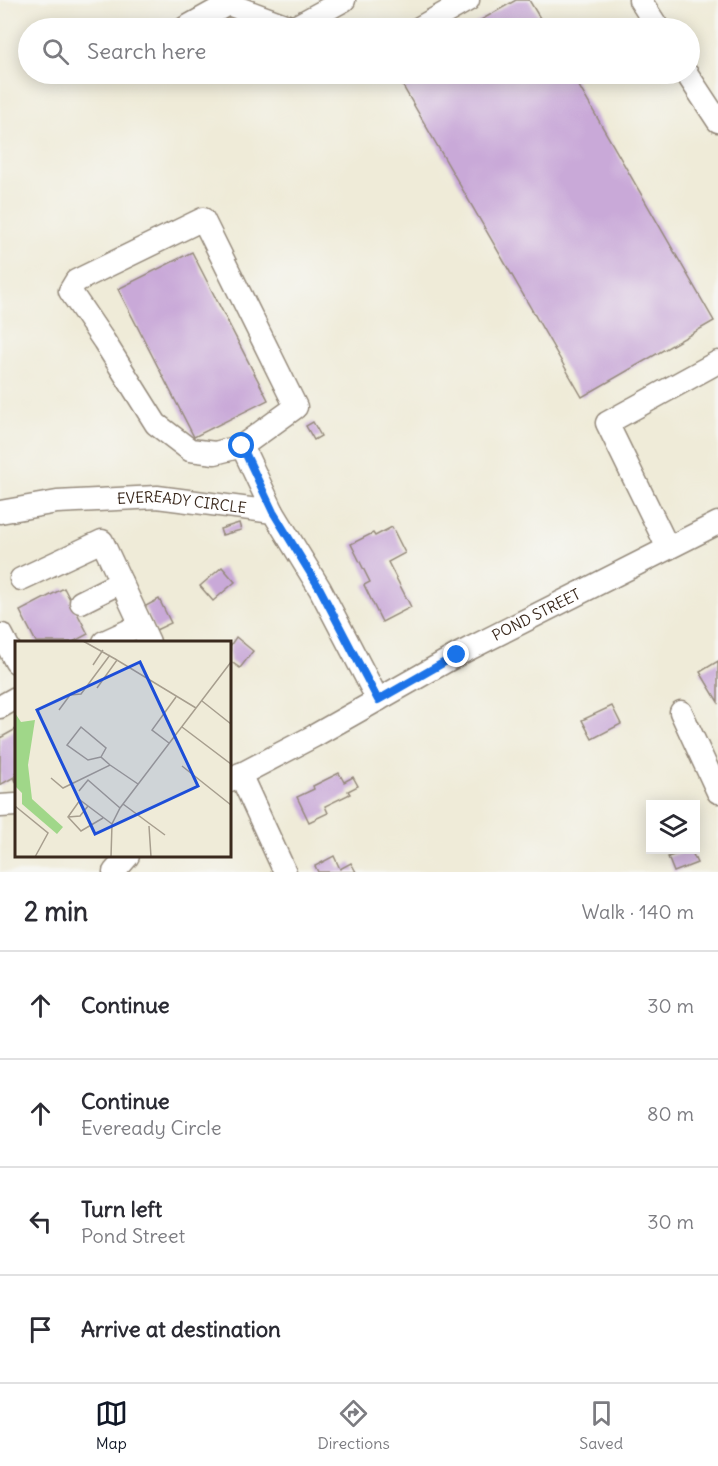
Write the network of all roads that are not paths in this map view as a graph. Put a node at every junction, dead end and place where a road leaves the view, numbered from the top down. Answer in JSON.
{"nodes":[{"id":1,"x":344,"y":0,"type":"edge"},
{"id":2,"x":468,"y":0,"type":"edge"},
{"id":3,"x":639,"y":0,"type":"edge"},
{"id":4,"x":203,"y":18,"type":"edge"},
{"id":5,"x":266,"y":18,"type":"edge"},
{"id":6,"x":311,"y":18,"type":"edge"},
{"id":7,"x":436,"y":18,"type":"edge"},
{"id":8,"x":651,"y":18,"type":"edge"},
{"id":9,"x":694,"y":84,"type":"edge"},
{"id":10,"x":718,"y":121,"type":"edge"},
{"id":11,"x":718,"y":362,"type":"edge"},
{"id":12,"x":242,"y":446,"type":"junction"},
{"id":13,"x":0,"y":512,"type":"edge"},
{"id":14,"x":273,"y":512,"type":"junction"},
{"id":15,"x":718,"y":523,"type":"edge"},
{"id":16,"x":668,"y":549,"type":"junction"},
{"id":17,"x":21,"y":579,"type":"dead end"},
{"id":18,"x":122,"y":582,"type":"junction"},
{"id":19,"x":81,"y":602,"type":"dead end"},
{"id":20,"x":145,"y":634,"type":"edge"},
{"id":21,"x":0,"y":636,"type":"edge"},
{"id":22,"x":109,"y":641,"type":"edge"},
{"id":23,"x":15,"y":660,"type":"edge"},
{"id":24,"x":15,"y":699,"type":"edge"},
{"id":25,"x":378,"y":700,"type":"junction"},
{"id":26,"x":0,"y":707,"type":"edge"},
{"id":27,"x":681,"y":712,"type":"dead end"},
{"id":28,"x":235,"y":777,"type":"edge"},
{"id":29,"x":718,"y":792,"type":"edge"},
{"id":30,"x":15,"y":805,"type":"edge"},
{"id":31,"x":0,"y":806,"type":"edge"},
{"id":32,"x":285,"y":872,"type":"edge"}],
"edges":[{"from":1,"to":6,"type":"street"},
{"from":2,"to":7,"type":"street"},
{"from":3,"to":8,"type":"street"},
{"from":4,"to":5,"type":"street"},
{"from":9,"to":10,"type":"street"},
{"from":11,"to":16,"type":"street"},
{"from":12,"to":12,"type":"street"},
{"from":12,"to":14,"type":"street"},
{"from":13,"to":14,"type":"street","name":"EVEREADY CIRCLE"},
{"from":14,"to":25,"type":"street"},
{"from":15,"to":16,"type":"street","name":"POND STREET"},
{"from":16,"to":25,"type":"street","name":"POND STREET"},
{"from":17,"to":18,"type":"street"},
{"from":18,"to":19,"type":"street"},
{"from":18,"to":20,"type":"street"},
{"from":20,"to":22,"type":"street"},
{"from":21,"to":23,"type":"street"},
{"from":24,"to":26,"type":"street"},
{"from":25,"to":28,"type":"street","name":"POND STREET"},
{"from":27,"to":29,"type":"street"},
{"from":28,"to":32,"type":"street"},
{"from":30,"to":31,"type":"street"}]}
